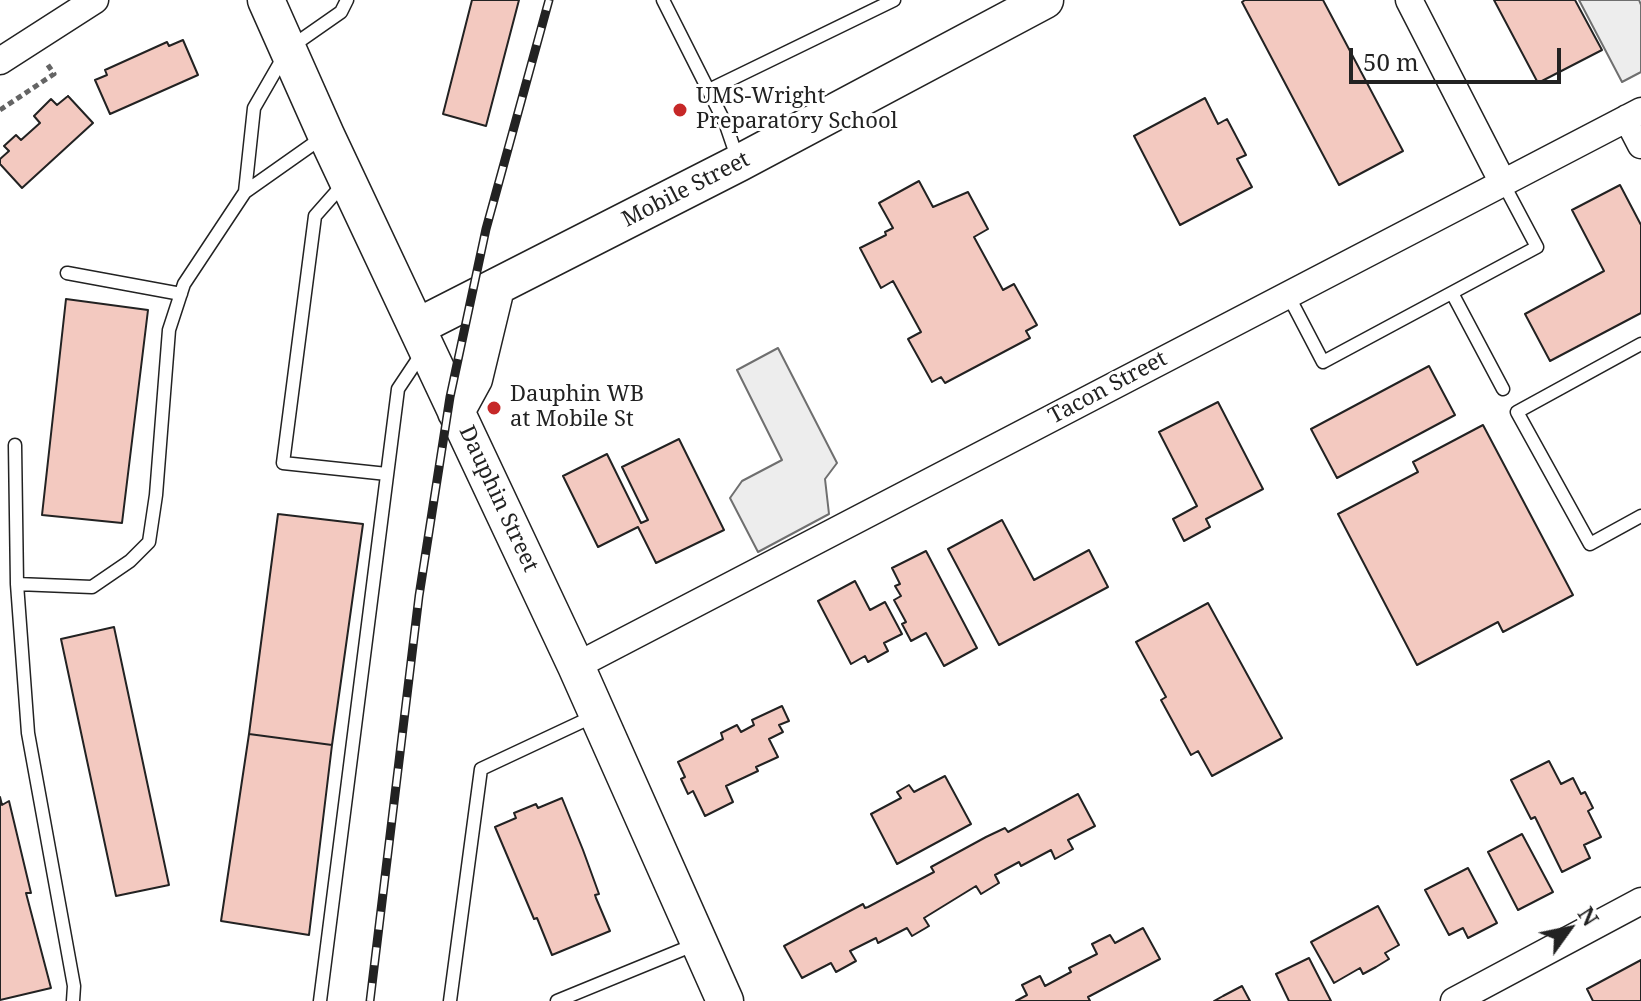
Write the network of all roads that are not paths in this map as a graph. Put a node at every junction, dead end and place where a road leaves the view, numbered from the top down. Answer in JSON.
{"nodes":[{"id":1,"x":95,"y":0,"type":"edge"},
{"id":2,"x":266,"y":0,"type":"edge"},
{"id":3,"x":347,"y":0,"type":"edge"},
{"id":4,"x":663,"y":0,"type":"edge"},
{"id":5,"x":894,"y":0,"type":"edge"},
{"id":6,"x":1045,"y":0,"type":"edge"},
{"id":7,"x":1409,"y":0,"type":"edge"},
{"id":8,"x":288,"y":49,"type":"junction"},
{"id":9,"x":0,"y":61,"type":"edge"},
{"id":10,"x":709,"y":90,"type":"junction"},
{"id":11,"x":1634,"y":115,"type":"edge"},
{"id":12,"x":326,"y":135,"type":"junction"},
{"id":13,"x":1641,"y":145,"type":"edge"},
{"id":14,"x":739,"y":163,"type":"junction"},
{"id":15,"x":347,"y":179,"type":"junction"},
{"id":16,"x":1503,"y":183,"type":"junction"},
{"id":17,"x":245,"y":192,"type":"junction"},
{"id":18,"x":67,"y":273,"type":"dead end"},
{"id":19,"x":496,"y":288,"type":"junction"},
{"id":20,"x":1452,"y":293,"type":"junction"},
{"id":21,"x":181,"y":294,"type":"junction"},
{"id":22,"x":1288,"y":295,"type":"junction"},
{"id":23,"x":422,"y":337,"type":"junction"},
{"id":24,"x":1641,"y":344,"type":"edge"},
{"id":25,"x":1503,"y":389,"type":"dead end"},
{"id":26,"x":456,"y":412,"type":"junction"},
{"id":27,"x":15,"y":445,"type":"dead end"},
{"id":28,"x":387,"y":474,"type":"junction"},
{"id":29,"x":1641,"y":516,"type":"edge"},
{"id":30,"x":17,"y":584,"type":"junction"},
{"id":31,"x":576,"y":666,"type":"junction"},
{"id":32,"x":597,"y":715,"type":"junction"},
{"id":33,"x":1641,"y":901,"type":"edge"},
{"id":34,"x":699,"y":943,"type":"junction"},
{"id":35,"x":73,"y":1001,"type":"edge"},
{"id":36,"x":320,"y":1001,"type":"edge"},
{"id":37,"x":450,"y":1001,"type":"edge"},
{"id":38,"x":557,"y":1001,"type":"edge"},
{"id":39,"x":725,"y":1001,"type":"edge"},
{"id":40,"x":1454,"y":1001,"type":"edge"}],
"edges":[{"from":1,"to":9,"type":"street"},
{"from":2,"to":8,"type":"main road","name":"Dauphin Street"},
{"from":3,"to":8,"type":"lane"},
{"from":4,"to":10,"type":"lane"},
{"from":5,"to":10,"type":"lane"},
{"from":6,"to":14,"type":"main road","name":"Mobile Street"},
{"from":7,"to":16,"type":"street"},
{"from":8,"to":12,"type":"main road","name":"Dauphin Street"},
{"from":8,"to":17,"type":"lane"},
{"from":10,"to":14,"type":"lane"},
{"from":11,"to":13,"type":"street"},
{"from":11,"to":16,"type":"street","name":"Tacon Street"},
{"from":12,"to":15,"type":"main road","name":"Dauphin Street"},
{"from":12,"to":17,"type":"lane"},
{"from":14,"to":19,"type":"main road","name":"Mobile Street"},
{"from":15,"to":23,"type":"main road","name":"Dauphin Street"},
{"from":15,"to":28,"type":"lane"},
{"from":16,"to":20,"type":"lane"},
{"from":16,"to":22,"type":"street","name":"Tacon Street"},
{"from":17,"to":21,"type":"lane"},
{"from":18,"to":21,"type":"lane"},
{"from":19,"to":23,"type":"main road","name":"Mobile Street"},
{"from":19,"to":26,"type":"main road"},
{"from":20,"to":22,"type":"lane"},
{"from":20,"to":25,"type":"lane"},
{"from":21,"to":30,"type":"lane"},
{"from":22,"to":31,"type":"street","name":"Tacon Street"},
{"from":23,"to":26,"type":"main road","name":"Dauphin Street"},
{"from":23,"to":28,"type":"lane"},
{"from":24,"to":29,"type":"lane"},
{"from":26,"to":31,"type":"main road","name":"Dauphin Street"},
{"from":27,"to":30,"type":"lane"},
{"from":28,"to":36,"type":"lane"},
{"from":30,"to":35,"type":"lane"},
{"from":31,"to":32,"type":"main road","name":"Dauphin Street"},
{"from":32,"to":34,"type":"main road","name":"Dauphin Street"},
{"from":32,"to":37,"type":"lane"},
{"from":33,"to":40,"type":"street"},
{"from":34,"to":38,"type":"lane"},
{"from":34,"to":39,"type":"main road","name":"Dauphin Street"}]}
